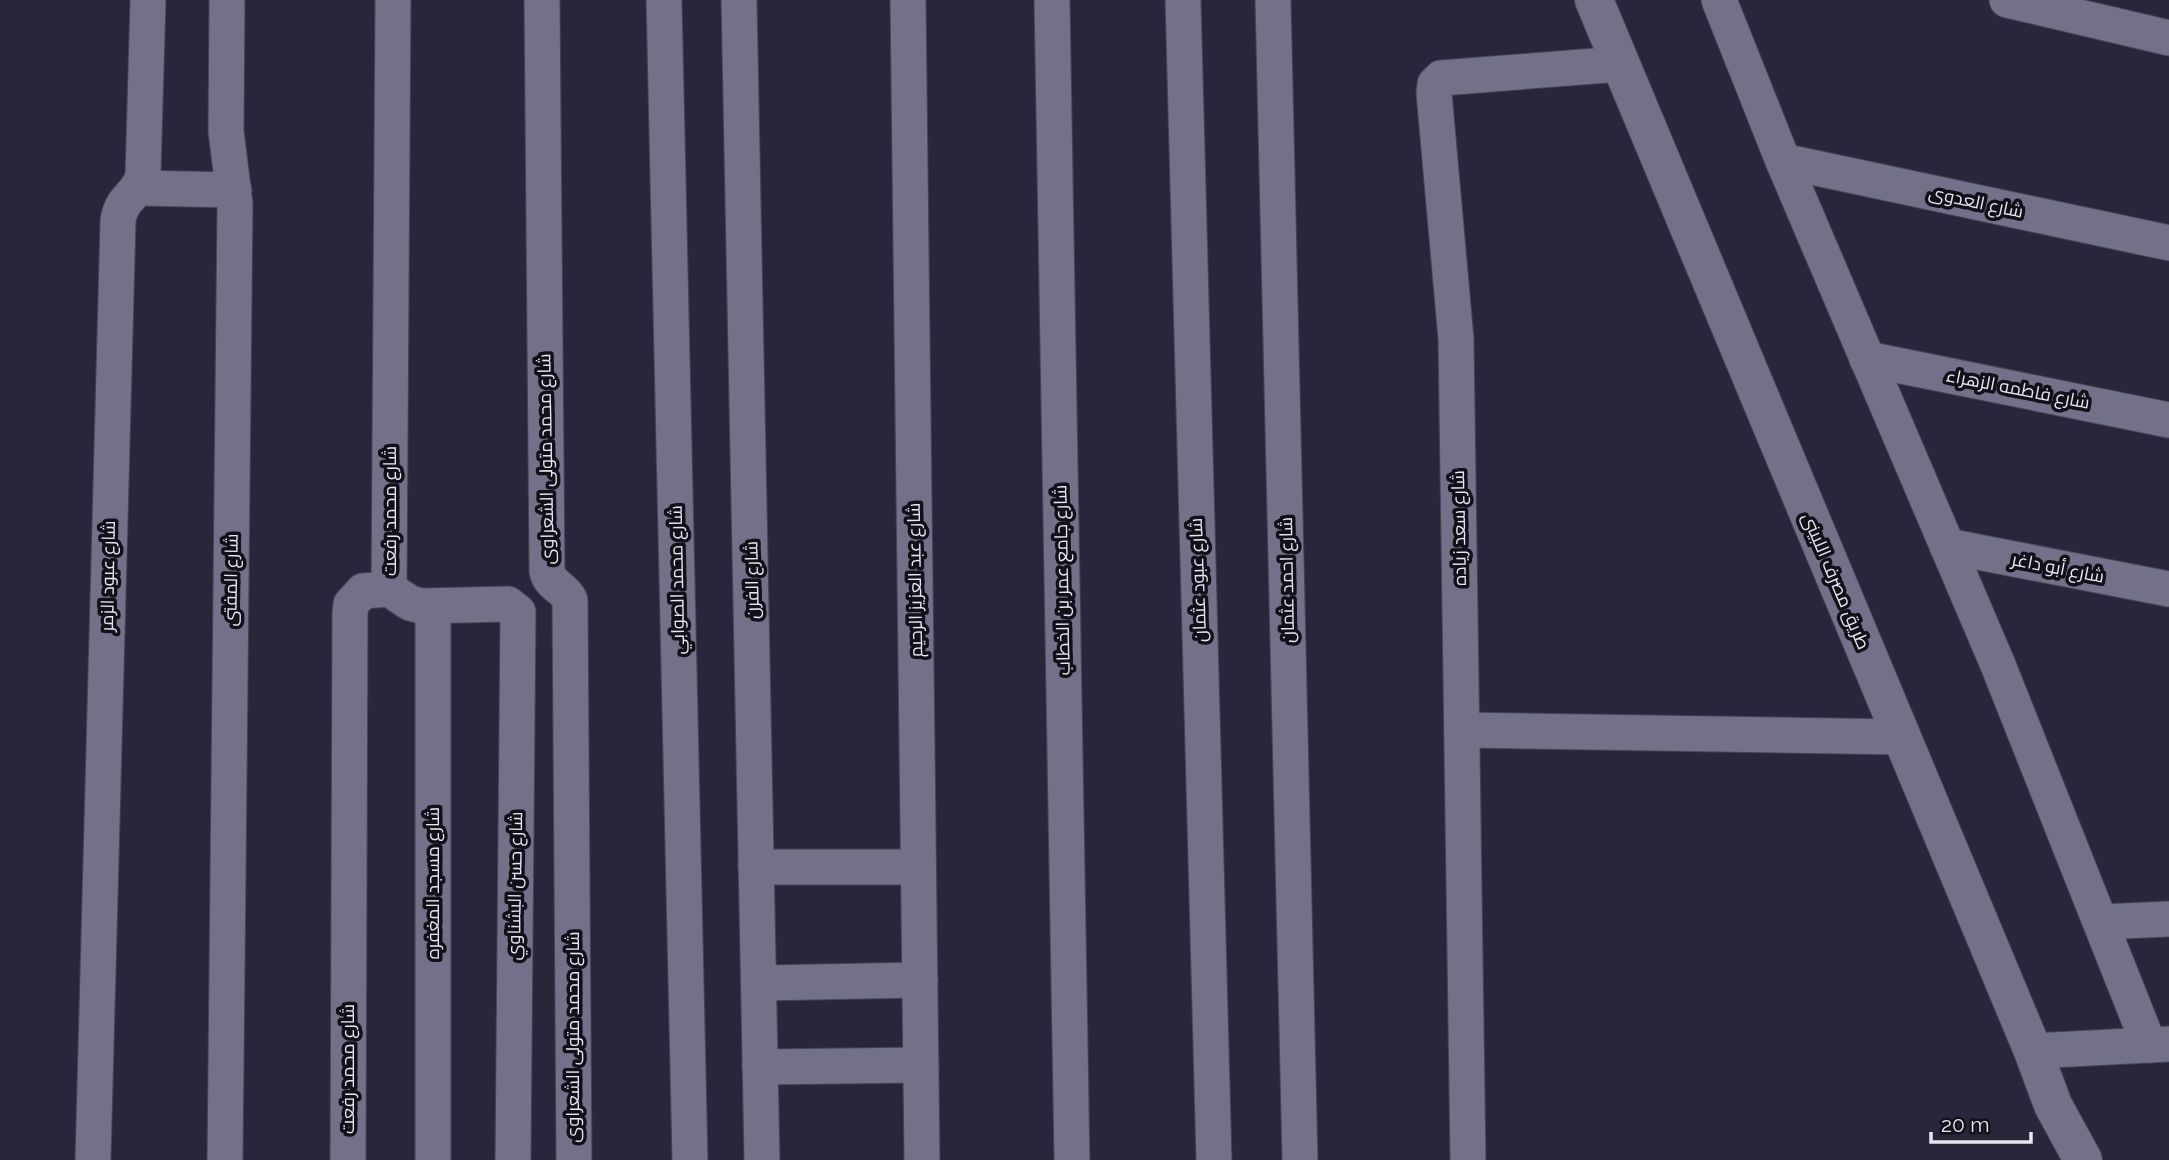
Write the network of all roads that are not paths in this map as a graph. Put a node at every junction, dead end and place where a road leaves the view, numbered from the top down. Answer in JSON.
{"nodes":[{"id":1,"x":148,"y":0,"type":"edge"},
{"id":2,"x":227,"y":0,"type":"edge"},
{"id":3,"x":393,"y":0,"type":"edge"},
{"id":4,"x":542,"y":0,"type":"edge"},
{"id":5,"x":664,"y":0,"type":"edge"},
{"id":6,"x":739,"y":0,"type":"edge"},
{"id":7,"x":908,"y":0,"type":"edge"},
{"id":8,"x":1052,"y":0,"type":"edge"},
{"id":9,"x":1183,"y":0,"type":"edge"},
{"id":10,"x":1273,"y":0,"type":"edge"},
{"id":11,"x":1594,"y":0,"type":"edge"},
{"id":12,"x":1719,"y":0,"type":"edge"},
{"id":13,"x":2007,"y":0,"type":"edge"},
{"id":14,"x":2169,"y":38,"type":"edge"},
{"id":15,"x":1620,"y":64,"type":"junction"},
{"id":16,"x":1783,"y":162,"type":"junction"},
{"id":17,"x":138,"y":188,"type":"junction"},
{"id":18,"x":234,"y":190,"type":"junction"},
{"id":19,"x":2169,"y":243,"type":"edge"},
{"id":20,"x":1867,"y":359,"type":"junction"},
{"id":21,"x":2169,"y":420,"type":"edge"},
{"id":22,"x":1947,"y":546,"type":"junction"},
{"id":23,"x":389,"y":589,"type":"junction"},
{"id":24,"x":2169,"y":589,"type":"edge"},
{"id":25,"x":433,"y":607,"type":"junction"},
{"id":26,"x":1462,"y":730,"type":"junction"},
{"id":27,"x":1901,"y":737,"type":"junction"},
{"id":28,"x":757,"y":867,"type":"junction"},
{"id":29,"x":918,"y":867,"type":"junction"},
{"id":30,"x":2169,"y":919,"type":"edge"},
{"id":31,"x":2101,"y":922,"type":"junction"},
{"id":32,"x":920,"y":980,"type":"junction"},
{"id":33,"x":759,"y":983,"type":"junction"},
{"id":34,"x":2159,"y":1045,"type":"edge"},
{"id":35,"x":2033,"y":1051,"type":"junction"},
{"id":36,"x":921,"y":1065,"type":"junction"},
{"id":37,"x":760,"y":1067,"type":"junction"},
{"id":38,"x":93,"y":1160,"type":"edge"},
{"id":39,"x":225,"y":1160,"type":"edge"},
{"id":40,"x":348,"y":1160,"type":"edge"},
{"id":41,"x":433,"y":1160,"type":"edge"},
{"id":42,"x":513,"y":1160,"type":"edge"},
{"id":43,"x":574,"y":1160,"type":"edge"},
{"id":44,"x":690,"y":1160,"type":"edge"},
{"id":45,"x":762,"y":1160,"type":"edge"},
{"id":46,"x":922,"y":1160,"type":"edge"},
{"id":47,"x":1072,"y":1160,"type":"edge"},
{"id":48,"x":1214,"y":1160,"type":"edge"},
{"id":49,"x":1300,"y":1160,"type":"edge"},
{"id":50,"x":1468,"y":1160,"type":"edge"},
{"id":51,"x":2082,"y":1160,"type":"edge"}],
"edges":[{"from":1,"to":17,"type":"street","name":"شارع عبود الزمر"},
{"from":2,"to":18,"type":"street","name":"شارع المفتى"},
{"from":3,"to":23,"type":"street","name":"شارع محمد رفعت"},
{"from":4,"to":43,"type":"street","name":"شارع محمد متولى الشعراوى"},
{"from":5,"to":44,"type":"street","name":"شارع محمد الصوابي"},
{"from":6,"to":28,"type":"street","name":"شارع الفرن"},
{"from":7,"to":29,"type":"street","name":"شارع عبد العزيز الرحيم"},
{"from":8,"to":47,"type":"street","name":"شارع جامع عمر بن الخطاب"},
{"from":9,"to":48,"type":"street","name":"شارع عبود عثمان"},
{"from":10,"to":49,"type":"street","name":"شارع احمد عثمان"},
{"from":11,"to":15,"type":"street","name":"طريق مصرف اللبينى"},
{"from":12,"to":16,"type":"street"},
{"from":13,"to":14,"type":"street"},
{"from":15,"to":26,"type":"street","name":"شارع سعد زياده"},
{"from":15,"to":27,"type":"street","name":"طريق مصرف اللبينى"},
{"from":16,"to":19,"type":"street","name":"شارع العدوى"},
{"from":16,"to":20,"type":"street"},
{"from":17,"to":18,"type":"street"},
{"from":17,"to":38,"type":"street","name":"شارع عبود الزمر"},
{"from":18,"to":39,"type":"street","name":"شارع المفتى"},
{"from":20,"to":21,"type":"street","name":"شارع فاطمه الزهراء"},
{"from":20,"to":22,"type":"street"},
{"from":22,"to":24,"type":"street","name":"شارع أبو داغر"},
{"from":22,"to":31,"type":"street"},
{"from":23,"to":25,"type":"street"},
{"from":23,"to":40,"type":"street","name":"شارع محمد رفعت"},
{"from":25,"to":41,"type":"street","name":"شارع مسجد المغفره"},
{"from":25,"to":42,"type":"street","name":"شارع حسن البشناوي"},
{"from":26,"to":27,"type":"street"},
{"from":26,"to":50,"type":"street","name":"شارع سعد زياده"},
{"from":27,"to":35,"type":"street","name":"طريق مصرف اللبينى"},
{"from":28,"to":29,"type":"street"},
{"from":28,"to":33,"type":"street","name":"شارع الفرن"},
{"from":29,"to":32,"type":"street","name":"شارع عبد العزيز الرحيم"},
{"from":30,"to":31,"type":"street"},
{"from":31,"to":34,"type":"street"},
{"from":32,"to":33,"type":"street"},
{"from":32,"to":36,"type":"street","name":"شارع عبد العزيز الرحيم"},
{"from":33,"to":37,"type":"street","name":"شارع الفرن"},
{"from":34,"to":35,"type":"street"},
{"from":35,"to":51,"type":"street","name":"طريق مصرف اللبينى"},
{"from":36,"to":37,"type":"street"},
{"from":36,"to":46,"type":"street","name":"شارع عبد العزيز الرحيم"},
{"from":37,"to":45,"type":"street","name":"شارع الفرن"}]}
